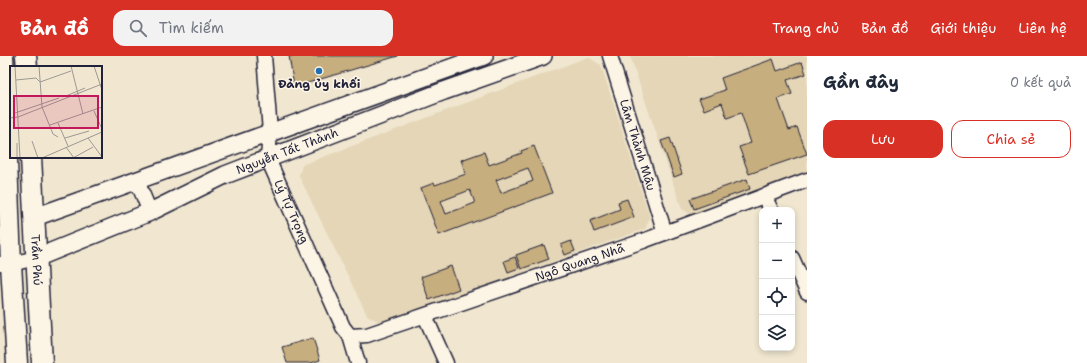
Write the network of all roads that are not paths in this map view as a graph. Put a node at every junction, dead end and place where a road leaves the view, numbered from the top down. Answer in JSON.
{"nodes":[{"id":1,"x":3,"y":56,"type":"edge"},
{"id":2,"x":26,"y":56,"type":"edge"},
{"id":3,"x":264,"y":56,"type":"edge"},
{"id":4,"x":484,"y":56,"type":"edge"},
{"id":5,"x":543,"y":56,"type":"edge"},
{"id":6,"x":610,"y":56,"type":"edge"},
{"id":7,"x":27,"y":66,"type":"edge"},
{"id":8,"x":437,"y":73,"type":"junction"},
{"id":9,"x":444,"y":91,"type":"junction"},
{"id":10,"x":270,"y":132,"type":"junction"},
{"id":11,"x":31,"y":158,"type":"edge"},
{"id":12,"x":268,"y":159,"type":"junction"},
{"id":13,"x":807,"y":180,"type":"edge"},
{"id":14,"x":137,"y":181,"type":"junction"},
{"id":15,"x":764,"y":196,"type":"junction"},
{"id":16,"x":770,"y":207,"type":"edge"},
{"id":17,"x":150,"y":212,"type":"junction"},
{"id":18,"x":10,"y":217,"type":"junction"},
{"id":19,"x":35,"y":217,"type":"junction"},
{"id":20,"x":665,"y":233,"type":"junction"},
{"id":21,"x":36,"y":258,"type":"junction"},
{"id":22,"x":6,"y":264,"type":"edge"},
{"id":23,"x":795,"y":265,"type":"edge"},
{"id":24,"x":807,"y":292,"type":"edge"},
{"id":25,"x":425,"y":316,"type":"junction"},
{"id":26,"x":350,"y":336,"type":"junction"},
{"id":27,"x":17,"y":363,"type":"edge"},
{"id":28,"x":42,"y":363,"type":"edge"},
{"id":29,"x":358,"y":363,"type":"edge"},
{"id":30,"x":446,"y":363,"type":"edge"}],
"edges":[{"from":1,"to":18,"type":"main road"},
{"from":2,"to":7,"type":"main road"},
{"from":3,"to":10,"type":"street","name":"Lý Tự Trọng"},
{"from":4,"to":8,"type":"street","name":"Nguyễn Tất Thành"},
{"from":5,"to":9,"type":"street","name":"Nguyễn Tất Thành"},
{"from":6,"to":20,"type":"street","name":"Lâm Thành Mậu"},
{"from":8,"to":9,"type":"street"},
{"from":8,"to":10,"type":"street","name":"Nguyễn Tất Thành"},
{"from":9,"to":12,"type":"street","name":"Nguyễn Tất Thành"},
{"from":10,"to":12,"type":"street","name":"Lý Tự Trọng"},
{"from":10,"to":14,"type":"street","name":"Nguyễn Tất Thành"},
{"from":11,"to":19,"type":"main road","name":"Trần Phú"},
{"from":12,"to":17,"type":"street","name":"Nguyễn Tất Thành"},
{"from":12,"to":26,"type":"street","name":"Lý Tự Trọng"},
{"from":13,"to":15,"type":"street","name":"Ngô Quang Nhã"},
{"from":14,"to":17,"type":"street"},
{"from":14,"to":19,"type":"street","name":"Nguyễn Tất Thành"},
{"from":15,"to":16,"type":"street"},
{"from":15,"to":20,"type":"street","name":"Ngô Quang Nhã"},
{"from":17,"to":21,"type":"street","name":"Nguyễn Tất Thành"},
{"from":18,"to":19,"type":"street"},
{"from":18,"to":22,"type":"main road"},
{"from":19,"to":21,"type":"main road","name":"Trần Phú"},
{"from":20,"to":25,"type":"street","name":"Ngô Quang Nhã"},
{"from":21,"to":22,"type":"street"},
{"from":21,"to":28,"type":"main road","name":"Trần Phú"},
{"from":22,"to":27,"type":"main road"},
{"from":23,"to":24,"type":"street"},
{"from":25,"to":26,"type":"street","name":"Ngô Quang Nhã"},
{"from":25,"to":30,"type":"street"},
{"from":26,"to":29,"type":"street","name":"Lý Tự Trọng"}]}
